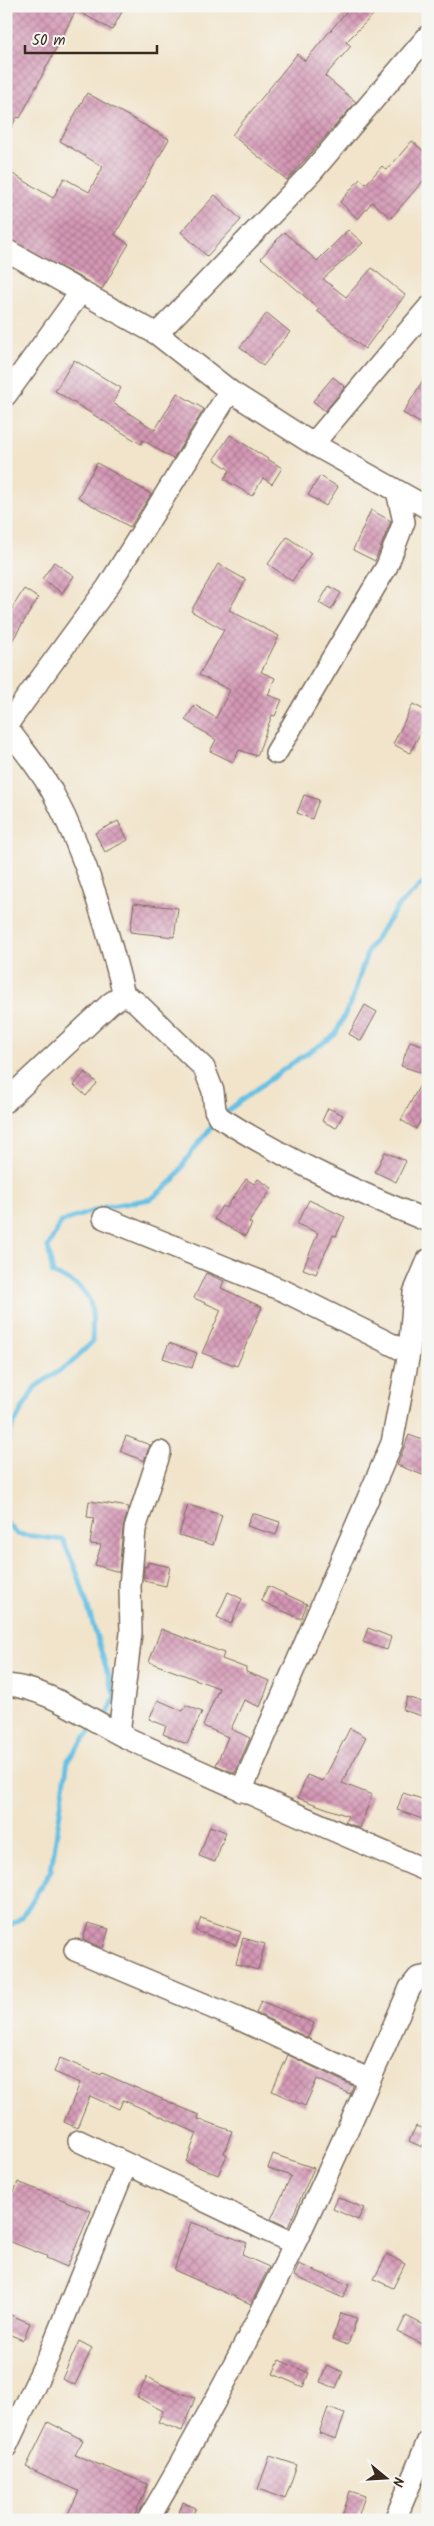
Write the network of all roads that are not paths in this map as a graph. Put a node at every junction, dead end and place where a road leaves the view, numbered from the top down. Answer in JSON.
{"nodes":[{"id":1,"x":428,"y":36,"type":"edge"},
{"id":2,"x":6,"y":250,"type":"edge"},
{"id":3,"x":80,"y":293,"type":"junction"},
{"id":4,"x":428,"y":308,"type":"edge"},
{"id":5,"x":157,"y":334,"type":"junction"},
{"id":6,"x":230,"y":391,"type":"junction"},
{"id":7,"x":6,"y":395,"type":"edge"},
{"id":8,"x":313,"y":444,"type":"junction"},
{"id":9,"x":397,"y":491,"type":"junction"},
{"id":10,"x":428,"y":508,"type":"edge"},
{"id":11,"x":6,"y":726,"type":"edge"},
{"id":12,"x":276,"y":753,"type":"dead end"},
{"id":13,"x":124,"y":995,"type":"junction"},
{"id":14,"x":6,"y":1101,"type":"edge"},
{"id":15,"x":104,"y":1218,"type":"dead end"},
{"id":16,"x":428,"y":1221,"type":"edge"},
{"id":17,"x":428,"y":1260,"type":"edge"},
{"id":18,"x":409,"y":1353,"type":"junction"},
{"id":19,"x":160,"y":1452,"type":"dead end"},
{"id":20,"x":6,"y":1685,"type":"edge"},
{"id":21,"x":113,"y":1731,"type":"junction"},
{"id":22,"x":241,"y":1791,"type":"junction"},
{"id":23,"x":428,"y":1871,"type":"edge"},
{"id":24,"x":75,"y":1950,"type":"dead end"},
{"id":25,"x":428,"y":1976,"type":"edge"},
{"id":26,"x":370,"y":2080,"type":"junction"},
{"id":27,"x":79,"y":2141,"type":"dead end"},
{"id":28,"x":126,"y":2165,"type":"junction"},
{"id":29,"x":293,"y":2243,"type":"junction"},
{"id":30,"x":428,"y":2441,"type":"edge"},
{"id":31,"x":6,"y":2447,"type":"edge"},
{"id":32,"x":148,"y":2520,"type":"edge"},
{"id":33,"x":395,"y":2520,"type":"edge"}],
"edges":[{"from":1,"to":5,"type":"street"},
{"from":2,"to":3,"type":"street"},
{"from":3,"to":5,"type":"street"},
{"from":3,"to":7,"type":"street"},
{"from":4,"to":8,"type":"street"},
{"from":5,"to":6,"type":"street"},
{"from":6,"to":8,"type":"street"},
{"from":6,"to":11,"type":"street"},
{"from":8,"to":9,"type":"street"},
{"from":9,"to":10,"type":"street"},
{"from":9,"to":12,"type":"street"},
{"from":11,"to":13,"type":"street"},
{"from":13,"to":14,"type":"street"},
{"from":13,"to":16,"type":"street"},
{"from":15,"to":18,"type":"street"},
{"from":17,"to":18,"type":"street"},
{"from":18,"to":22,"type":"street"},
{"from":19,"to":21,"type":"street"},
{"from":20,"to":21,"type":"street"},
{"from":21,"to":22,"type":"street"},
{"from":22,"to":23,"type":"street"},
{"from":24,"to":26,"type":"street"},
{"from":25,"to":26,"type":"street"},
{"from":26,"to":29,"type":"street"},
{"from":27,"to":28,"type":"street"},
{"from":28,"to":29,"type":"street"},
{"from":28,"to":31,"type":"street"},
{"from":29,"to":32,"type":"street"},
{"from":30,"to":33,"type":"street"}]}
